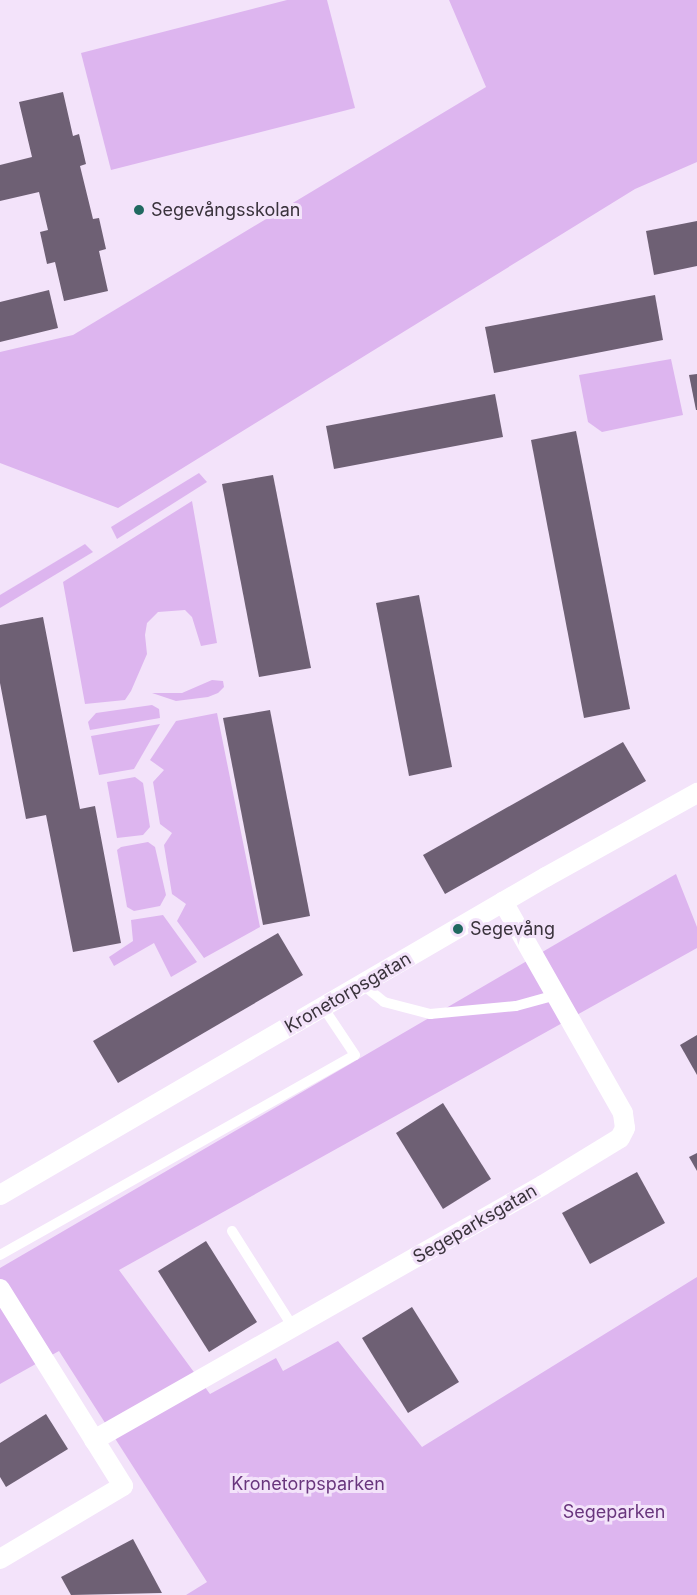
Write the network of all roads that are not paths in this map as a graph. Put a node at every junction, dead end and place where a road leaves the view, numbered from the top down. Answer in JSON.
{"nodes":[{"id":1,"x":697,"y":793,"type":"edge"},
{"id":2,"x":503,"y":902,"type":"junction"},
{"id":3,"x":362,"y":984,"type":"junction"},
{"id":4,"x":556,"y":995,"type":"junction"},
{"id":5,"x":323,"y":1007,"type":"junction"},
{"id":6,"x":0,"y":1195,"type":"edge"},
{"id":7,"x":232,"y":1231,"type":"dead end"},
{"id":8,"x":0,"y":1255,"type":"edge"},
{"id":9,"x":0,"y":1289,"type":"edge"},
{"id":10,"x":293,"y":1327,"type":"junction"},
{"id":11,"x":94,"y":1440,"type":"junction"},
{"id":12,"x":0,"y":1559,"type":"edge"}],
"edges":[{"from":1,"to":2,"type":"street","name":"Kronetorpsgatan"},
{"from":2,"to":3,"type":"street","name":"Kronetorpsgatan"},
{"from":2,"to":4,"type":"street","name":"Segeparksgatan"},
{"from":3,"to":4,"type":"lane"},
{"from":3,"to":5,"type":"street","name":"Kronetorpsgatan"},
{"from":4,"to":10,"type":"street","name":"Segeparksgatan"},
{"from":5,"to":6,"type":"street","name":"Kronetorpsgatan"},
{"from":5,"to":8,"type":"lane"},
{"from":7,"to":10,"type":"lane"},
{"from":9,"to":11,"type":"street"},
{"from":10,"to":11,"type":"street","name":"Segeparksgatan"},
{"from":11,"to":12,"type":"street"}]}
